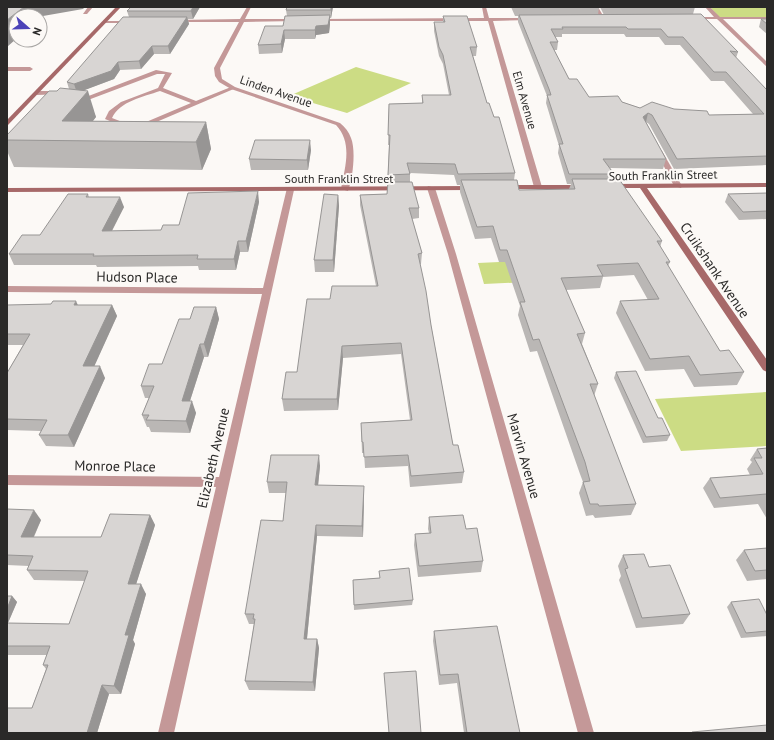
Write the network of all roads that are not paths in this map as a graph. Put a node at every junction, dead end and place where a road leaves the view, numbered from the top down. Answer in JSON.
{"nodes":[{"id":1,"x":91,"y":7,"type":"edge"},
{"id":2,"x":119,"y":7,"type":"edge"},
{"id":3,"x":249,"y":7,"type":"edge"},
{"id":4,"x":484,"y":7,"type":"edge"},
{"id":5,"x":596,"y":7,"type":"edge"},
{"id":6,"x":707,"y":7,"type":"edge"},
{"id":7,"x":85,"y":12,"type":"dead end"},
{"id":8,"x":596,"y":18,"type":"edge"},
{"id":9,"x":603,"y":18,"type":"junction"},
{"id":10,"x":611,"y":18,"type":"edge"},
{"id":11,"x":682,"y":18,"type":"edge"},
{"id":12,"x":718,"y":18,"type":"junction"},
{"id":13,"x":767,"y":18,"type":"edge"},
{"id":14,"x":489,"y":19,"type":"junction"},
{"id":15,"x":535,"y":19,"type":"edge"},
{"id":16,"x":306,"y":20,"type":"edge"},
{"id":17,"x":314,"y":20,"type":"edge"},
{"id":18,"x":171,"y":21,"type":"edge"},
{"id":19,"x":242,"y":21,"type":"junction"},
{"id":20,"x":105,"y":22,"type":"junction"},
{"id":21,"x":140,"y":22,"type":"edge"},
{"id":22,"x":767,"y":65,"type":"edge"},
{"id":23,"x":7,"y":69,"type":"edge"},
{"id":24,"x":30,"y":69,"type":"dead end"},
{"id":25,"x":233,"y":88,"type":"junction"},
{"id":26,"x":160,"y":89,"type":"junction"},
{"id":27,"x":37,"y":93,"type":"junction"},
{"id":28,"x":196,"y":103,"type":"junction"},
{"id":29,"x":7,"y":124,"type":"edge"},
{"id":30,"x":656,"y":146,"type":"edge"},
{"id":31,"x":767,"y":185,"type":"edge"},
{"id":32,"x":642,"y":186,"type":"junction"},
{"id":33,"x":678,"y":186,"type":"junction"},
{"id":34,"x":538,"y":187,"type":"junction"},
{"id":35,"x":431,"y":188,"type":"junction"},
{"id":36,"x":484,"y":188,"type":"edge"},
{"id":37,"x":500,"y":188,"type":"edge"},
{"id":38,"x":345,"y":189,"type":"junction"},
{"id":39,"x":7,"y":190,"type":"edge"},
{"id":40,"x":290,"y":190,"type":"junction"},
{"id":41,"x":7,"y":289,"type":"edge"},
{"id":42,"x":267,"y":292,"type":"junction"},
{"id":43,"x":767,"y":368,"type":"edge"},
{"id":44,"x":7,"y":480,"type":"edge"},
{"id":45,"x":223,"y":482,"type":"junction"},
{"id":46,"x":166,"y":733,"type":"edge"},
{"id":47,"x":586,"y":733,"type":"edge"}],
"edges":[{"from":1,"to":7,"type":"street"},
{"from":2,"to":20,"type":"main road"},
{"from":3,"to":19,"type":"street","name":"Linden Avenue"},
{"from":4,"to":14,"type":"street","name":"Elm Avenue"},
{"from":5,"to":9,"type":"street"},
{"from":6,"to":12,"type":"street"},
{"from":8,"to":9,"type":"street"},
{"from":9,"to":10,"type":"street"},
{"from":11,"to":12,"type":"street"},
{"from":12,"to":13,"type":"street"},
{"from":12,"to":22,"type":"street"},
{"from":14,"to":15,"type":"street"},
{"from":14,"to":17,"type":"street"},
{"from":14,"to":34,"type":"street","name":"Elm Avenue"},
{"from":16,"to":19,"type":"street"},
{"from":18,"to":19,"type":"street"},
{"from":19,"to":25,"type":"street","name":"Linden Avenue"},
{"from":20,"to":21,"type":"street"},
{"from":20,"to":27,"type":"main road"},
{"from":23,"to":24,"type":"street"},
{"from":25,"to":28,"type":"street"},
{"from":25,"to":38,"type":"street","name":"Linden Avenue"},
{"from":26,"to":27,"type":"street"},
{"from":26,"to":28,"type":"street"},
{"from":26,"to":28,"type":"street"},
{"from":27,"to":29,"type":"main road"},
{"from":30,"to":33,"type":"street"},
{"from":31,"to":33,"type":"main road","name":"South Franklin Street"},
{"from":32,"to":33,"type":"main road","name":"South Franklin Street"},
{"from":32,"to":34,"type":"main road","name":"South Franklin Street"},
{"from":32,"to":43,"type":"main road","name":"Cruikshank Avenue"},
{"from":34,"to":37,"type":"main road","name":"South Franklin Street"},
{"from":35,"to":36,"type":"main road","name":"South Franklin Street"},
{"from":35,"to":38,"type":"main road","name":"South Franklin Street"},
{"from":35,"to":47,"type":"street","name":"Marvin Avenue"},
{"from":38,"to":40,"type":"main road","name":"South Franklin Street"},
{"from":39,"to":40,"type":"main road","name":"South Franklin Street"},
{"from":40,"to":42,"type":"street","name":"Elizabeth Avenue"},
{"from":41,"to":42,"type":"street","name":"Hudson Place"},
{"from":42,"to":45,"type":"street","name":"Elizabeth Avenue"},
{"from":44,"to":45,"type":"street","name":"Monroe Place"},
{"from":45,"to":46,"type":"street","name":"Elizabeth Avenue"}]}
